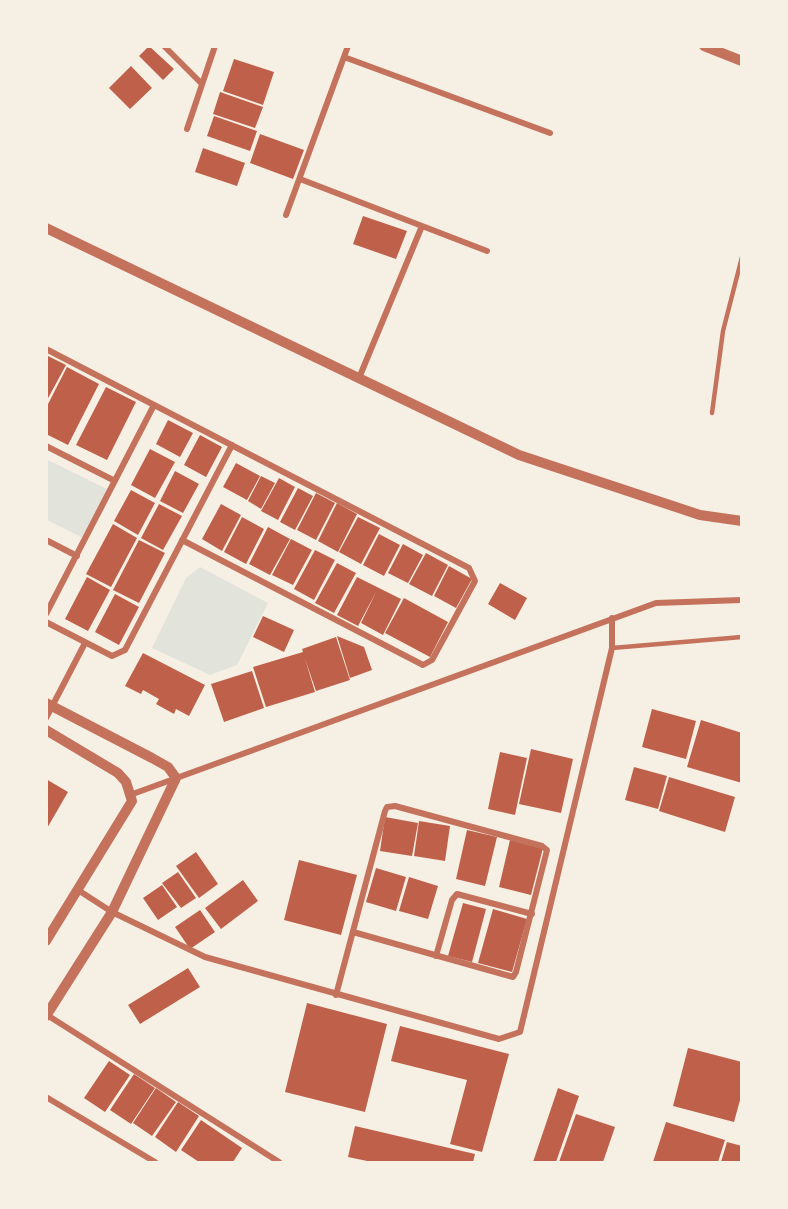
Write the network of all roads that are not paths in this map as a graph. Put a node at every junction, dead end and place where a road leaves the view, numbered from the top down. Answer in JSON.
{"nodes":[{"id":1,"x":164,"y":46,"type":"edge"},
{"id":2,"x":215,"y":46,"type":"edge"},
{"id":3,"x":348,"y":46,"type":"edge"},
{"id":4,"x":704,"y":46,"type":"edge"},
{"id":5,"x":344,"y":57,"type":"junction"},
{"id":6,"x":741,"y":61,"type":"edge"},
{"id":7,"x":202,"y":84,"type":"junction"},
{"id":8,"x":187,"y":129,"type":"dead end"},
{"id":9,"x":550,"y":133,"type":"dead end"},
{"id":10,"x":300,"y":179,"type":"junction"},
{"id":11,"x":286,"y":215,"type":"dead end"},
{"id":12,"x":422,"y":226,"type":"junction"},
{"id":13,"x":46,"y":228,"type":"edge"},
{"id":14,"x":487,"y":251,"type":"dead end"},
{"id":15,"x":741,"y":257,"type":"edge"},
{"id":16,"x":740,"y":264,"type":"edge"},
{"id":17,"x":46,"y":349,"type":"edge"},
{"id":18,"x":359,"y":378,"type":"junction"},
{"id":19,"x":154,"y":405,"type":"junction"},
{"id":20,"x":712,"y":413,"type":"dead end"},
{"id":21,"x":232,"y":445,"type":"junction"},
{"id":22,"x":46,"y":446,"type":"edge"},
{"id":23,"x":115,"y":481,"type":"junction"},
{"id":24,"x":741,"y":521,"type":"edge"},
{"id":25,"x":46,"y":540,"type":"edge"},
{"id":26,"x":182,"y":540,"type":"junction"},
{"id":27,"x":77,"y":556,"type":"junction"},
{"id":28,"x":741,"y":600,"type":"edge"},
{"id":29,"x":46,"y":614,"type":"edge"},
{"id":30,"x":612,"y":618,"type":"junction"},
{"id":31,"x":46,"y":622,"type":"edge"},
{"id":32,"x":741,"y":637,"type":"edge"},
{"id":33,"x":85,"y":643,"type":"junction"},
{"id":34,"x":612,"y":648,"type":"junction"},
{"id":35,"x":49,"y":705,"type":"edge"},
{"id":36,"x":46,"y":718,"type":"edge"},
{"id":37,"x":46,"y":730,"type":"edge"},
{"id":38,"x":176,"y":778,"type":"junction"},
{"id":39,"x":130,"y":795,"type":"junction"},
{"id":40,"x":78,"y":890,"type":"junction"},
{"id":41,"x":112,"y":912,"type":"junction"},
{"id":42,"x":532,"y":914,"type":"junction"},
{"id":43,"x":353,"y":932,"type":"junction"},
{"id":44,"x":46,"y":941,"type":"edge"},
{"id":45,"x":436,"y":956,"type":"junction"},
{"id":46,"x":336,"y":995,"type":"junction"},
{"id":47,"x":47,"y":1015,"type":"edge"},
{"id":48,"x":46,"y":1097,"type":"edge"},
{"id":49,"x":155,"y":1162,"type":"edge"},
{"id":50,"x":279,"y":1162,"type":"edge"}],
"edges":[{"from":1,"to":7,"type":"street"},
{"from":2,"to":7,"type":"street"},
{"from":3,"to":5,"type":"street"},
{"from":4,"to":6,"type":"street"},
{"from":5,"to":9,"type":"street"},
{"from":5,"to":10,"type":"street"},
{"from":7,"to":8,"type":"street"},
{"from":10,"to":11,"type":"street"},
{"from":10,"to":12,"type":"street"},
{"from":12,"to":14,"type":"street"},
{"from":12,"to":18,"type":"street"},
{"from":13,"to":18,"type":"street"},
{"from":15,"to":16,"type":"lane"},
{"from":16,"to":20,"type":"lane"},
{"from":17,"to":19,"type":"street"},
{"from":18,"to":24,"type":"street"},
{"from":19,"to":21,"type":"street"},
{"from":19,"to":23,"type":"street"},
{"from":21,"to":26,"type":"street"},
{"from":21,"to":26,"type":"street"},
{"from":22,"to":23,"type":"street"},
{"from":23,"to":27,"type":"street"},
{"from":25,"to":27,"type":"street"},
{"from":26,"to":33,"type":"street"},
{"from":27,"to":29,"type":"street"},
{"from":28,"to":30,"type":"street"},
{"from":30,"to":34,"type":"street"},
{"from":30,"to":38,"type":"street"},
{"from":31,"to":33,"type":"street"},
{"from":32,"to":34,"type":"lane"},
{"from":33,"to":35,"type":"street"},
{"from":34,"to":46,"type":"street"},
{"from":35,"to":36,"type":"street"},
{"from":35,"to":38,"type":"street"},
{"from":37,"to":39,"type":"street"},
{"from":38,"to":39,"type":"street"},
{"from":38,"to":41,"type":"street"},
{"from":39,"to":40,"type":"street"},
{"from":40,"to":41,"type":"street"},
{"from":40,"to":44,"type":"street"},
{"from":41,"to":46,"type":"street"},
{"from":41,"to":47,"type":"street"},
{"from":42,"to":43,"type":"street"},
{"from":42,"to":45,"type":"street"},
{"from":42,"to":45,"type":"street"},
{"from":43,"to":45,"type":"street"},
{"from":43,"to":46,"type":"street"},
{"from":47,"to":50,"type":"street"},
{"from":48,"to":49,"type":"street"}]}
